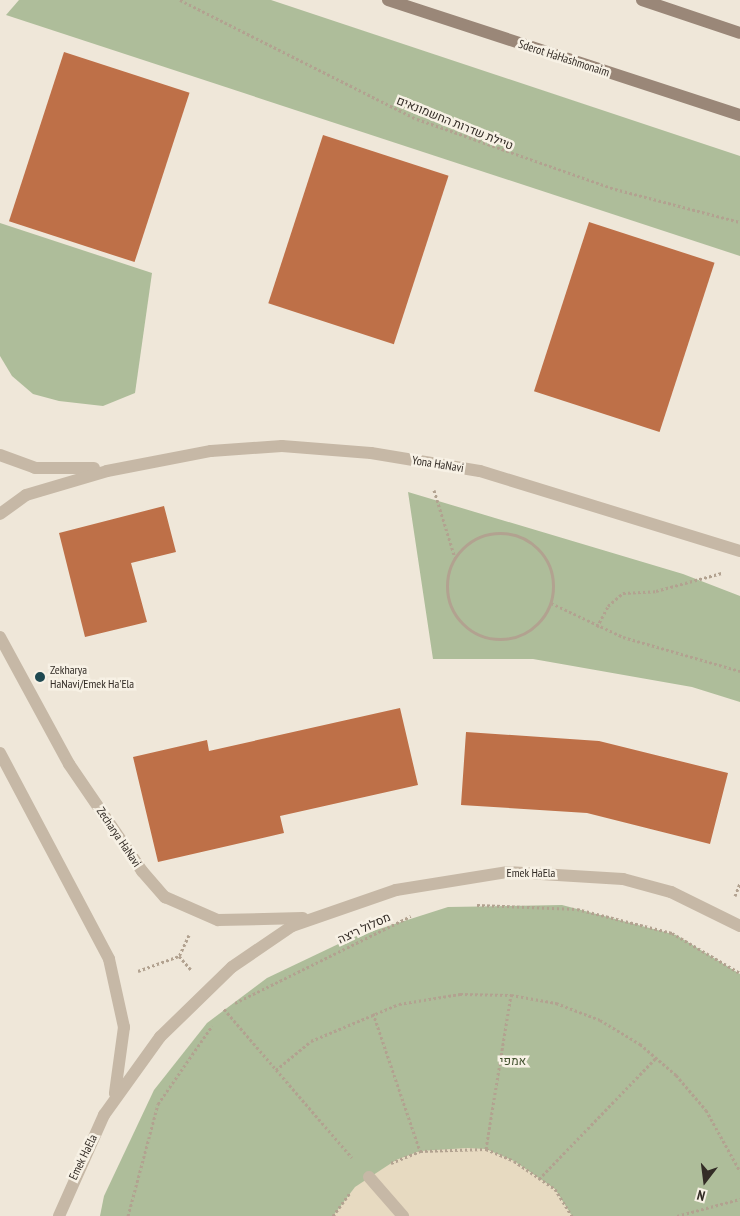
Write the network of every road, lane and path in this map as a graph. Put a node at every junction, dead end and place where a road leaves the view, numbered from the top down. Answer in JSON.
{"nodes":[{"id":1,"x":180,"y":0,"type":"edge"},
{"id":2,"x":388,"y":0,"type":"edge"},
{"id":3,"x":642,"y":0,"type":"edge"},
{"id":4,"x":740,"y":33,"type":"edge"},
{"id":5,"x":740,"y":115,"type":"edge"},
{"id":6,"x":740,"y":222,"type":"edge"},
{"id":7,"x":0,"y":454,"type":"edge"},
{"id":8,"x":424,"y":461,"type":"junction"},
{"id":9,"x":127,"y":467,"type":"junction"},
{"id":10,"x":0,"y":514,"type":"edge"},
{"id":11,"x":740,"y":551,"type":"edge"},
{"id":12,"x":455,"y":558,"type":"junction"},
{"id":13,"x":731,"y":571,"type":"dead end"},
{"id":14,"x":551,"y":603,"type":"junction"},
{"id":15,"x":597,"y":626,"type":"junction"},
{"id":16,"x":0,"y":636,"type":"edge"},
{"id":17,"x":740,"y":671,"type":"edge"},
{"id":18,"x":0,"y":753,"type":"edge"},
{"id":19,"x":467,"y":905,"type":"dead end"},
{"id":20,"x":420,"y":912,"type":"dead end"},
{"id":21,"x":199,"y":914,"type":"junction"},
{"id":22,"x":318,"y":917,"type":"junction"},
{"id":23,"x":740,"y":926,"type":"edge"},
{"id":24,"x":179,"y":956,"type":"junction"},
{"id":25,"x":740,"y":973,"type":"edge"},
{"id":26,"x":114,"y":979,"type":"junction"},
{"id":27,"x":206,"y":989,"type":"junction"},
{"id":28,"x":511,"y":995,"type":"junction"},
{"id":29,"x":223,"y":1008,"type":"junction"},
{"id":30,"x":373,"y":1013,"type":"junction"},
{"id":31,"x":656,"y":1058,"type":"junction"},
{"id":32,"x":276,"y":1070,"type":"junction"},
{"id":33,"x":113,"y":1101,"type":"junction"},
{"id":34,"x":486,"y":1149,"type":"junction"},
{"id":35,"x":420,"y":1151,"type":"junction"},
{"id":36,"x":740,"y":1171,"type":"edge"},
{"id":37,"x":369,"y":1178,"type":"junction"},
{"id":38,"x":539,"y":1179,"type":"junction"},
{"id":39,"x":740,"y":1199,"type":"edge"},
{"id":40,"x":58,"y":1216,"type":"edge"},
{"id":41,"x":128,"y":1216,"type":"edge"},
{"id":42,"x":333,"y":1216,"type":"edge"},
{"id":43,"x":403,"y":1216,"type":"edge"},
{"id":44,"x":572,"y":1216,"type":"edge"},
{"id":45,"x":677,"y":1216,"type":"edge"}],
"edges":[{"from":1,"to":6,"type":"path","name":"טיילת שדרות החשמונאים"},
{"from":2,"to":5,"type":"main road","name":"Sderot HaHashmonaim"},
{"from":3,"to":4,"type":"main road"},
{"from":7,"to":9,"type":"street","name":"Yona HaNavi"},
{"from":8,"to":9,"type":"street","name":"Yona HaNavi"},
{"from":8,"to":11,"type":"street","name":"Yona HaNavi"},
{"from":8,"to":12,"type":"path"},
{"from":9,"to":10,"type":"street","name":"Yona HaNavi"},
{"from":12,"to":14,"type":"path"},
{"from":12,"to":14,"type":"path"},
{"from":13,"to":15,"type":"path"},
{"from":14,"to":15,"type":"path"},
{"from":15,"to":17,"type":"path"},
{"from":16,"to":21,"type":"street","name":"Zecharya HaNavi"},
{"from":18,"to":26,"type":"street"},
{"from":19,"to":25,"type":"path"},
{"from":20,"to":29,"type":"path","name":"מסלול ריצה"},
{"from":21,"to":22,"type":"street","name":"Zecharya HaNavi"},
{"from":21,"to":24,"type":"path"},
{"from":22,"to":23,"type":"street","name":"Emek HaEla"},
{"from":22,"to":27,"type":"street"},
{"from":24,"to":26,"type":"path"},
{"from":24,"to":27,"type":"path"},
{"from":26,"to":33,"type":"street"},
{"from":27,"to":33,"type":"street"},
{"from":28,"to":30,"type":"path"},
{"from":28,"to":31,"type":"path"},
{"from":28,"to":34,"type":"path"},
{"from":29,"to":32,"type":"path"},
{"from":29,"to":41,"type":"path","name":"מסלול ריצה"},
{"from":30,"to":32,"type":"path"},
{"from":30,"to":35,"type":"path"},
{"from":31,"to":36,"type":"path"},
{"from":31,"to":38,"type":"path"},
{"from":32,"to":37,"type":"path"},
{"from":33,"to":40,"type":"street","name":"Emek HaEla"},
{"from":34,"to":35,"type":"path"},
{"from":34,"to":38,"type":"path"},
{"from":35,"to":37,"type":"path"},
{"from":37,"to":42,"type":"path"},
{"from":37,"to":43,"type":"street"},
{"from":38,"to":44,"type":"path"},
{"from":39,"to":45,"type":"path"}]}
